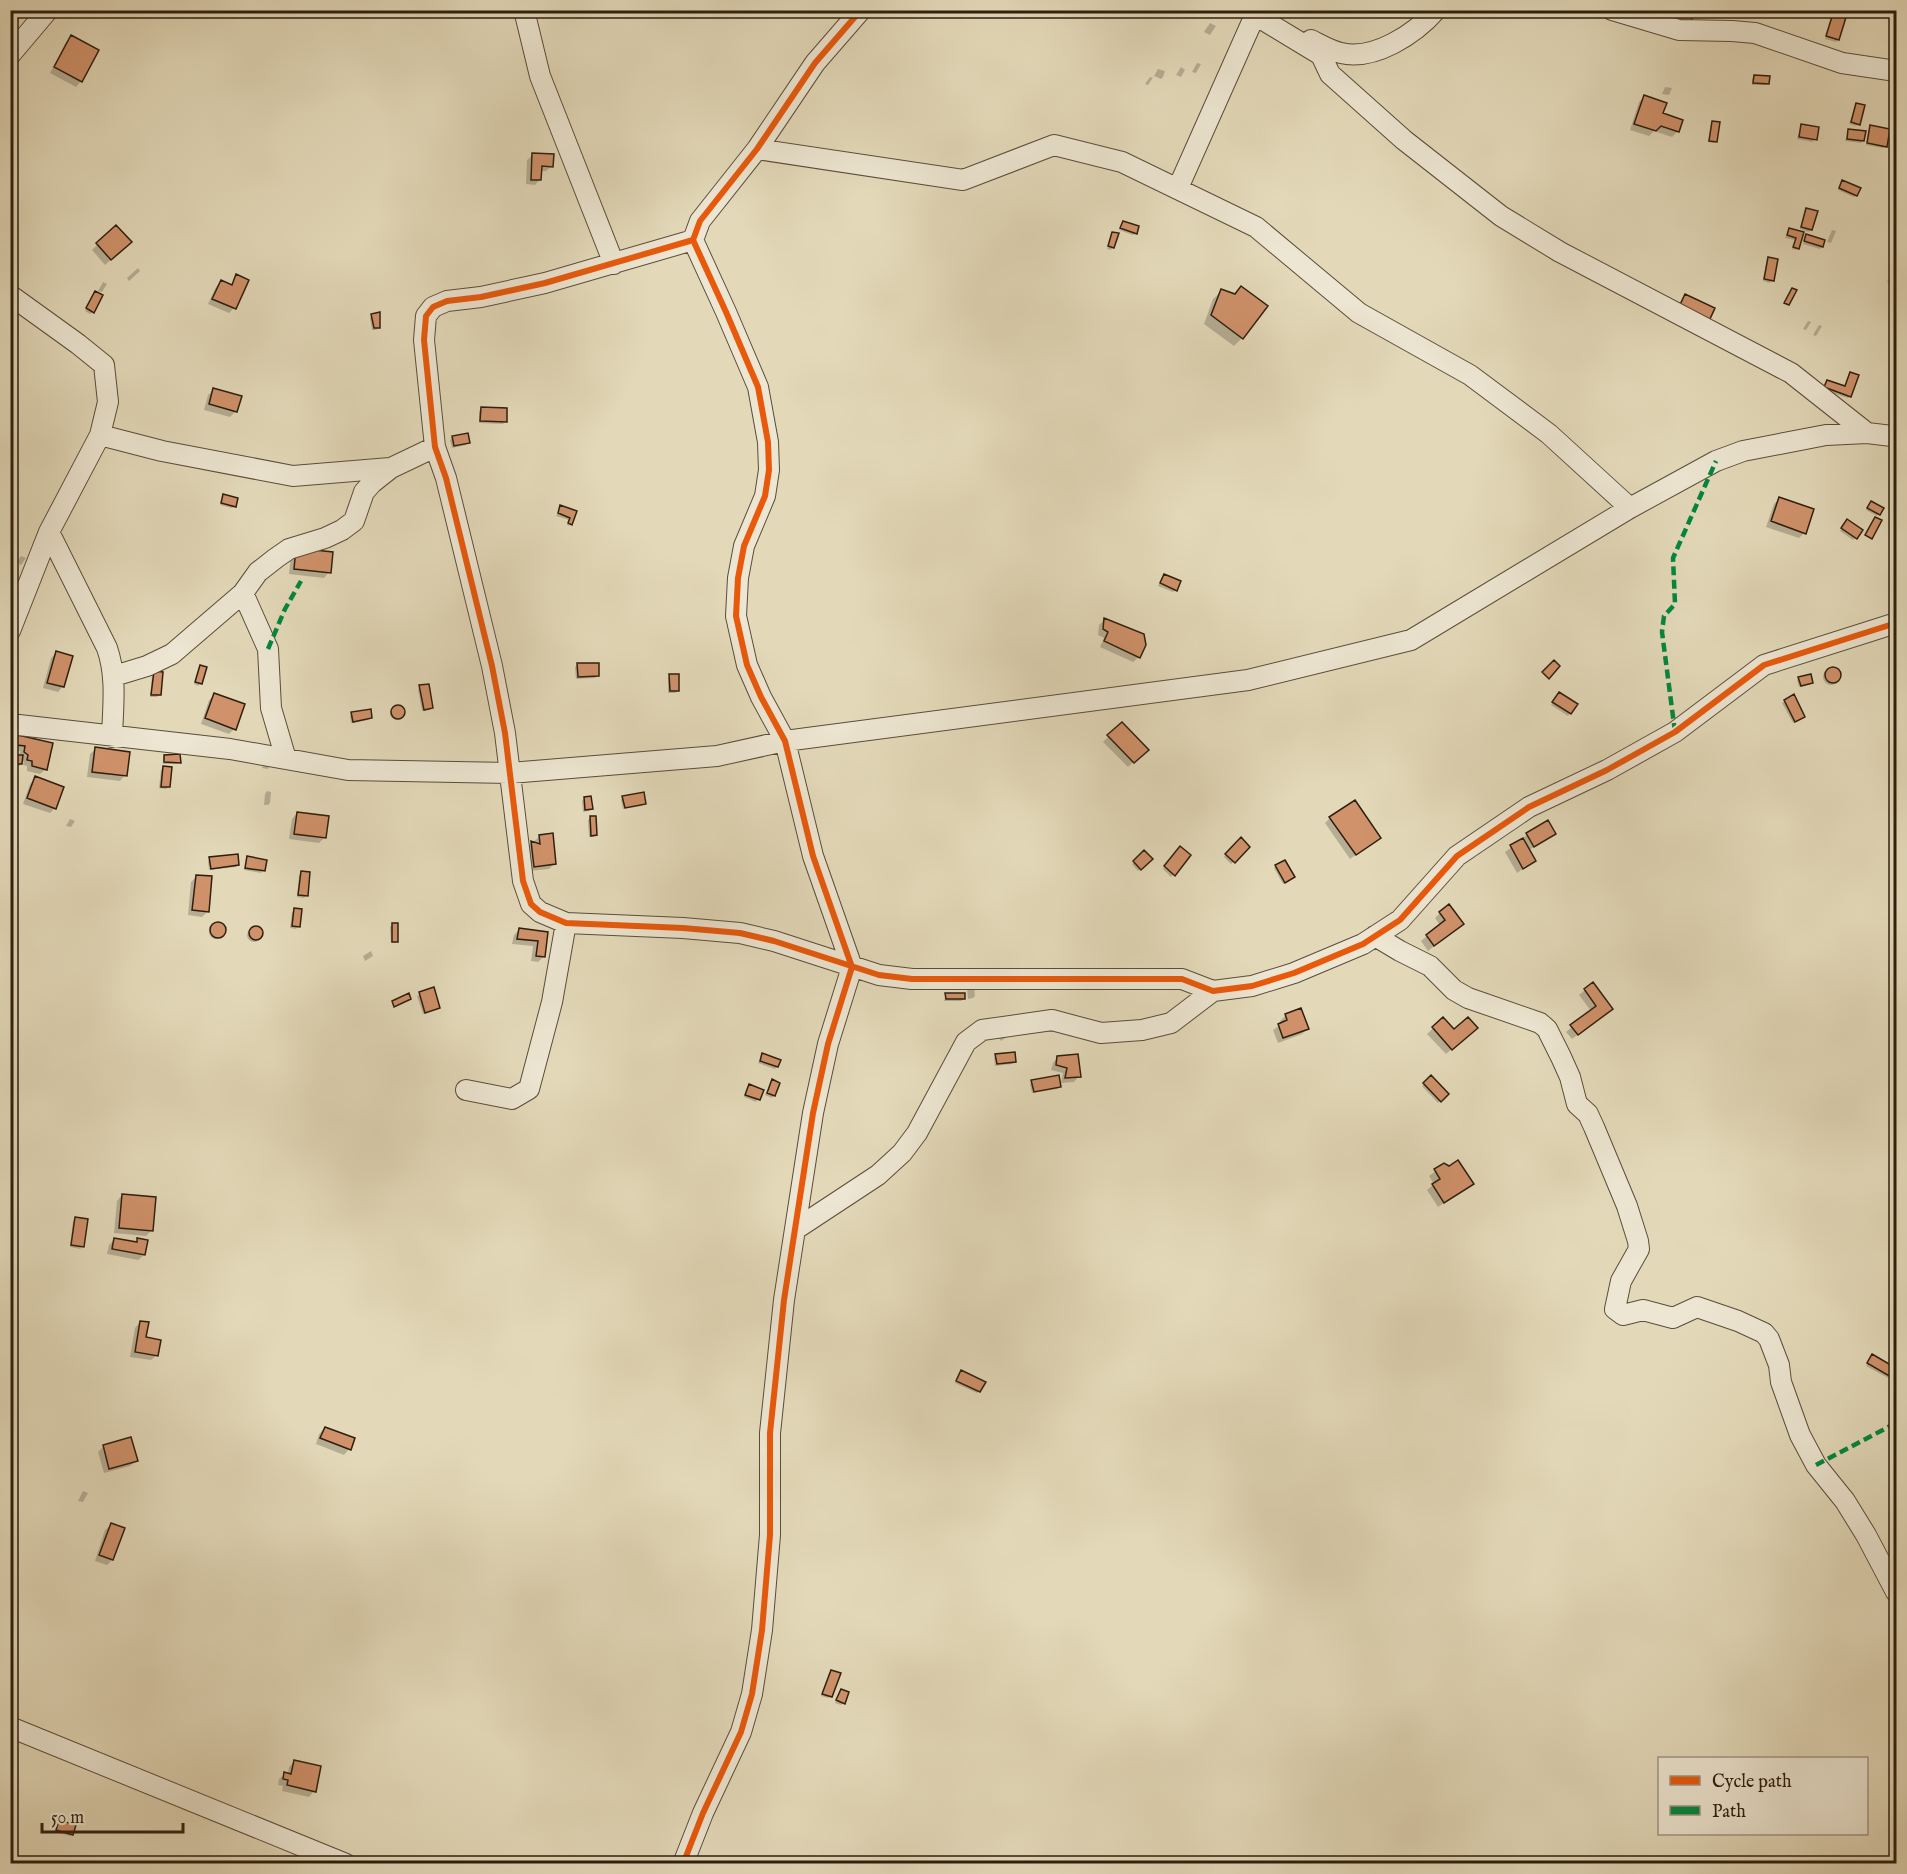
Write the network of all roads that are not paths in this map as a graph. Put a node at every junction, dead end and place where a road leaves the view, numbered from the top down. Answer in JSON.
{"nodes":[{"id":1,"x":48,"y":10,"type":"edge"},
{"id":2,"x":524,"y":10,"type":"edge"},
{"id":3,"x":861,"y":10,"type":"edge"},
{"id":4,"x":1436,"y":10,"type":"edge"},
{"id":5,"x":1612,"y":10,"type":"edge"},
{"id":6,"x":1255,"y":15,"type":"junction"},
{"id":7,"x":10,"y":55,"type":"edge"},
{"id":8,"x":1896,"y":71,"type":"edge"},
{"id":9,"x":757,"y":149,"type":"junction"},
{"id":10,"x":1178,"y":188,"type":"junction"},
{"id":11,"x":693,"y":240,"type":"junction"},
{"id":12,"x":614,"y":264,"type":"junction"},
{"id":13,"x":10,"y":295,"type":"edge"},
{"id":14,"x":1895,"y":430,"type":"edge"},
{"id":15,"x":1867,"y":433,"type":"junction"},
{"id":16,"x":100,"y":435,"type":"junction"},
{"id":17,"x":435,"y":447,"type":"junction"},
{"id":18,"x":391,"y":468,"type":"junction"},
{"id":19,"x":1630,"y":508,"type":"junction"},
{"id":20,"x":49,"y":532,"type":"junction"},
{"id":21,"x":243,"y":593,"type":"junction"},
{"id":22,"x":1896,"y":623,"type":"edge"},
{"id":23,"x":10,"y":632,"type":"edge"},
{"id":24,"x":114,"y":676,"type":"junction"},
{"id":25,"x":10,"y":724,"type":"edge"},
{"id":26,"x":112,"y":737,"type":"junction"},
{"id":27,"x":785,"y":741,"type":"junction"},
{"id":28,"x":286,"y":759,"type":"junction"},
{"id":29,"x":510,"y":773,"type":"junction"},
{"id":30,"x":566,"y":923,"type":"junction"},
{"id":31,"x":1375,"y":936,"type":"junction"},
{"id":32,"x":852,"y":967,"type":"junction"},
{"id":33,"x":1213,"y":991,"type":"junction"},
{"id":34,"x":466,"y":1090,"type":"dead end"},
{"id":35,"x":796,"y":1229,"type":"junction"},
{"id":36,"x":1896,"y":1592,"type":"edge"},
{"id":37,"x":10,"y":1727,"type":"edge"},
{"id":38,"x":346,"y":1863,"type":"edge"},
{"id":39,"x":683,"y":1863,"type":"edge"}],
"edges":[{"from":1,"to":7,"type":"street"},
{"from":2,"to":12,"type":"street"},
{"from":3,"to":9,"type":"street"},
{"from":4,"to":6,"type":"street"},
{"from":5,"to":8,"type":"street"},
{"from":6,"to":10,"type":"street"},
{"from":6,"to":15,"type":"street"},
{"from":9,"to":10,"type":"street"},
{"from":9,"to":11,"type":"street"},
{"from":10,"to":19,"type":"street"},
{"from":11,"to":12,"type":"street"},
{"from":11,"to":27,"type":"street"},
{"from":12,"to":17,"type":"street"},
{"from":13,"to":16,"type":"street"},
{"from":14,"to":15,"type":"street"},
{"from":15,"to":19,"type":"street"},
{"from":16,"to":18,"type":"street"},
{"from":16,"to":20,"type":"street"},
{"from":17,"to":18,"type":"street"},
{"from":17,"to":29,"type":"street"},
{"from":18,"to":21,"type":"street"},
{"from":19,"to":27,"type":"street"},
{"from":20,"to":23,"type":"street"},
{"from":20,"to":24,"type":"street"},
{"from":21,"to":24,"type":"street"},
{"from":21,"to":28,"type":"street"},
{"from":22,"to":31,"type":"street"},
{"from":24,"to":26,"type":"street"},
{"from":25,"to":26,"type":"street"},
{"from":26,"to":28,"type":"street"},
{"from":27,"to":29,"type":"street"},
{"from":27,"to":32,"type":"street"},
{"from":28,"to":29,"type":"street"},
{"from":29,"to":30,"type":"street"},
{"from":30,"to":32,"type":"street"},
{"from":30,"to":34,"type":"street"},
{"from":31,"to":33,"type":"street"},
{"from":31,"to":36,"type":"street"},
{"from":32,"to":33,"type":"street"},
{"from":32,"to":35,"type":"street"},
{"from":33,"to":35,"type":"street"},
{"from":35,"to":39,"type":"street"},
{"from":37,"to":38,"type":"street"}]}
